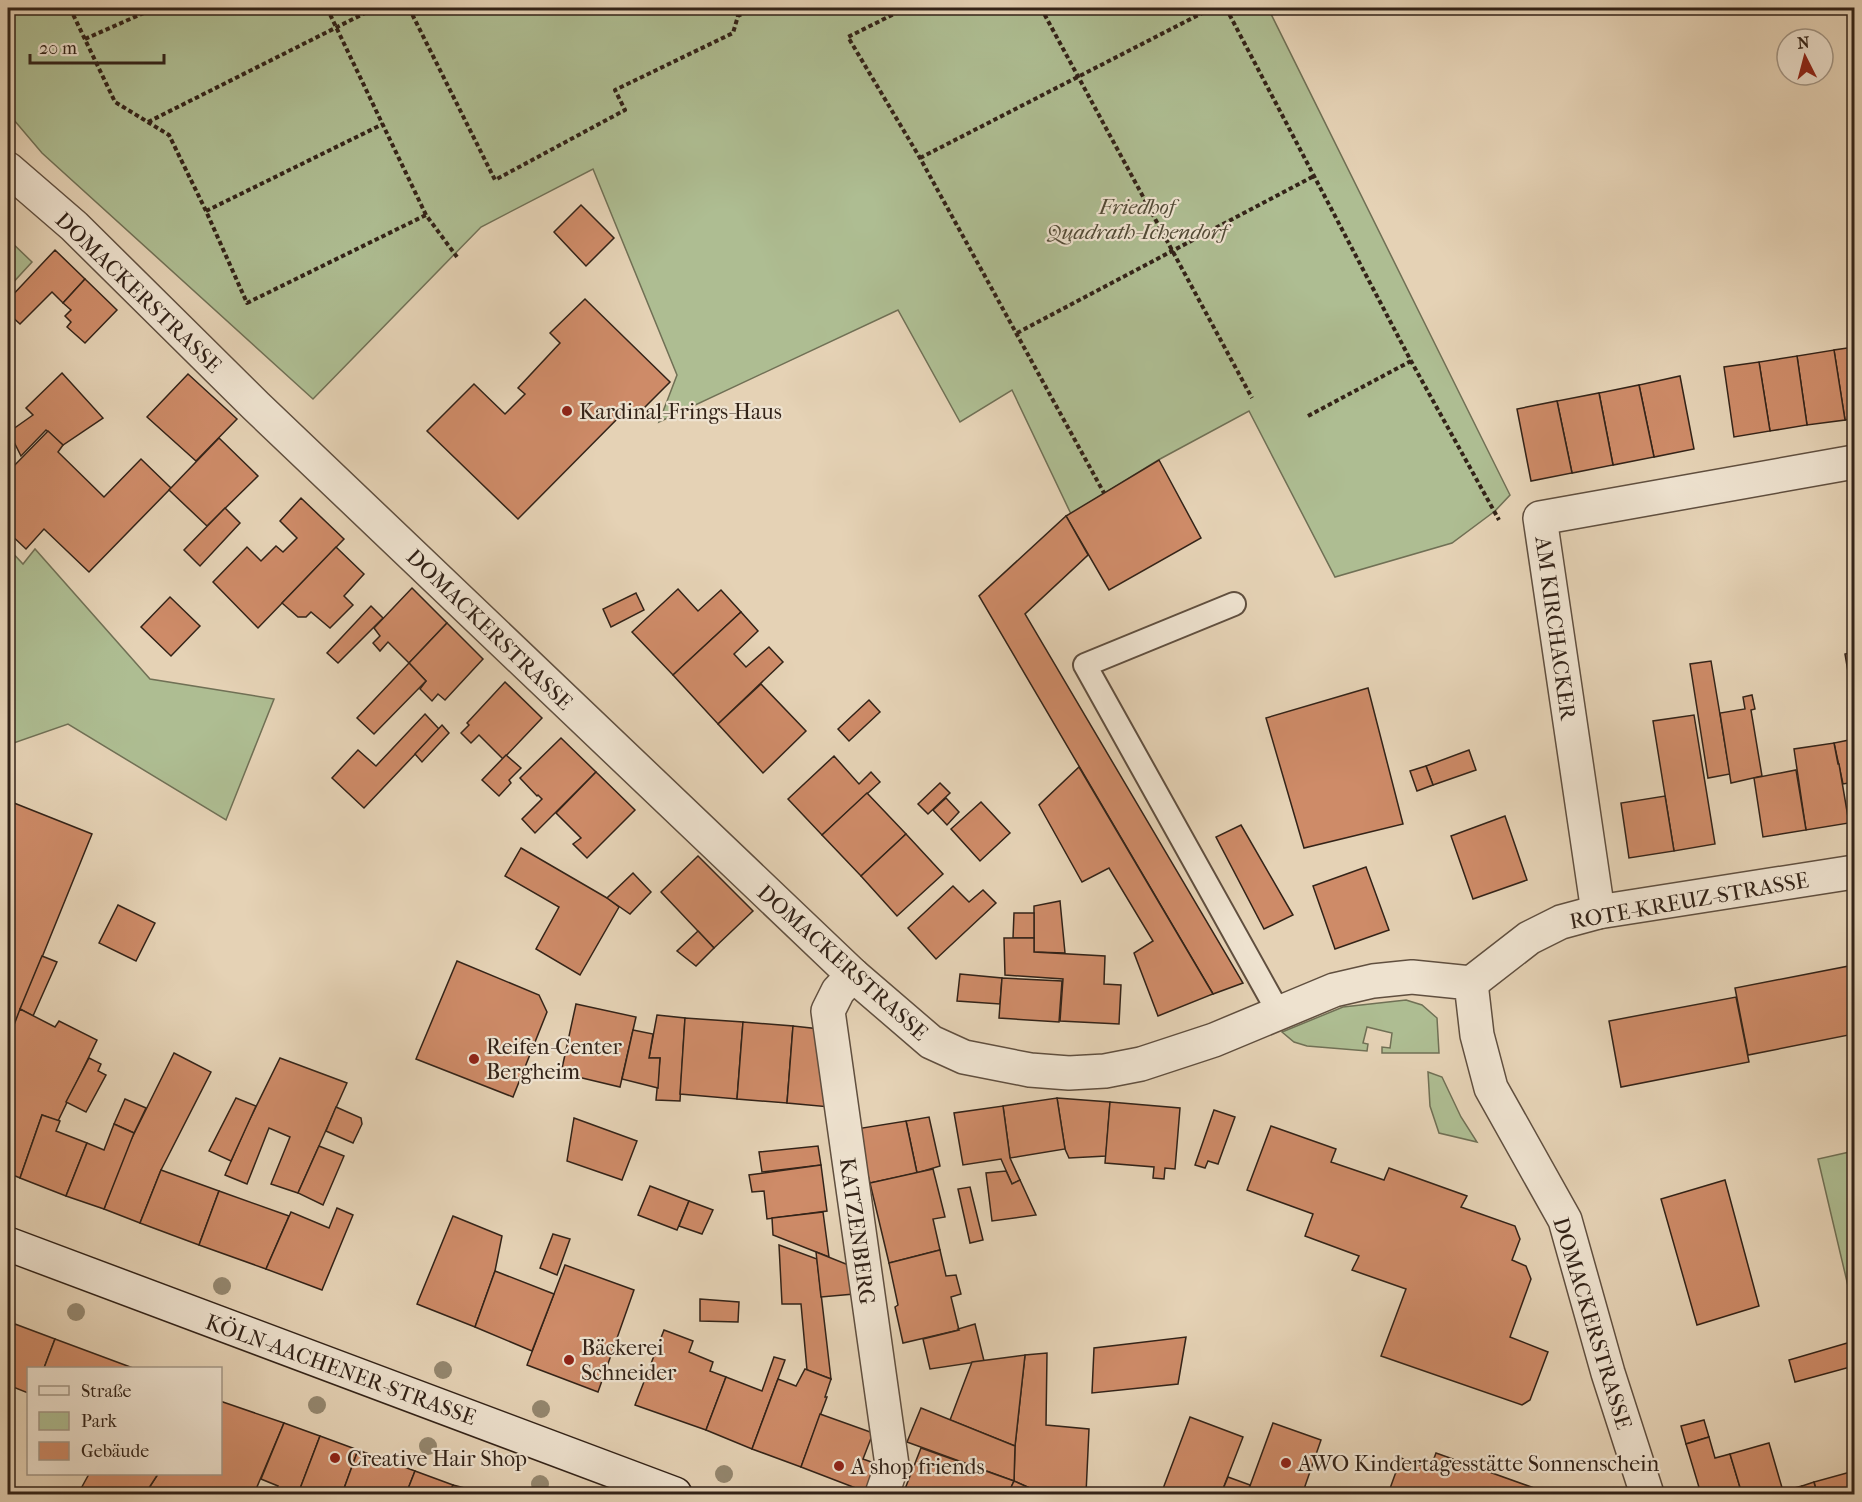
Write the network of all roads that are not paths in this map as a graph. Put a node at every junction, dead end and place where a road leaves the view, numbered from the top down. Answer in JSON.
{"nodes":[{"id":1,"x":8,"y":169,"type":"edge"},
{"id":2,"x":1854,"y":462,"type":"edge"},
{"id":3,"x":1234,"y":604,"type":"dead end"},
{"id":4,"x":1854,"y":872,"type":"edge"},
{"id":5,"x":1598,"y":912,"type":"junction"},
{"id":6,"x":853,"y":975,"type":"junction"},
{"id":7,"x":1471,"y":983,"type":"junction"},
{"id":8,"x":1279,"y":1013,"type":"junction"},
{"id":9,"x":8,"y":1244,"type":"edge"},
{"id":10,"x":675,"y":1494,"type":"edge"},
{"id":11,"x":882,"y":1494,"type":"edge"},
{"id":12,"x":1647,"y":1494,"type":"edge"}],
"edges":[{"from":1,"to":6,"type":"street","name":"DOMACKERSTRASSE"},
{"from":2,"to":5,"type":"street","name":"AM KIRCHACKER"},
{"from":3,"to":8,"type":"lane"},
{"from":4,"to":5,"type":"street","name":"ROTE-KREUZ-STRASSE"},
{"from":5,"to":7,"type":"street","name":"ROTE-KREUZ-STRASSE"},
{"from":6,"to":8,"type":"street","name":"DOMACKERSTRASSE"},
{"from":6,"to":11,"type":"street","name":"KATZENBERG"},
{"from":7,"to":8,"type":"street","name":"DOMACKERSTRASSE"},
{"from":7,"to":12,"type":"street","name":"DOMACKERSTRASSE"},
{"from":9,"to":10,"type":"street","name":"KÖLN-AACHENER-STRASSE"}]}
